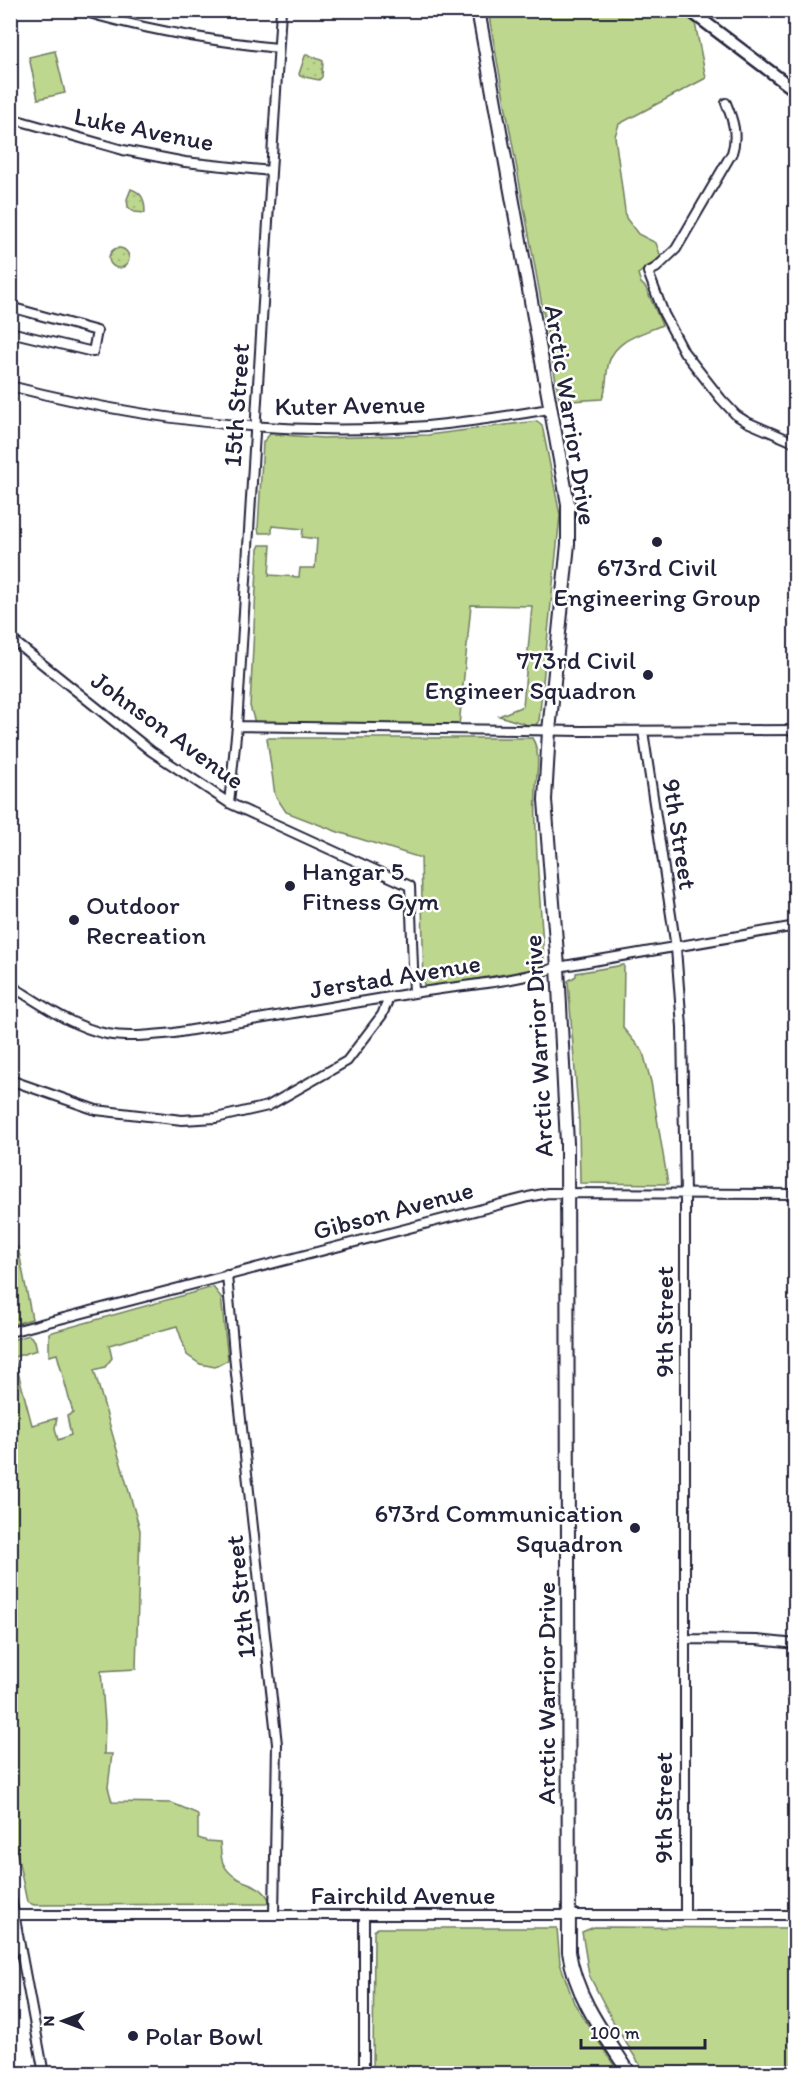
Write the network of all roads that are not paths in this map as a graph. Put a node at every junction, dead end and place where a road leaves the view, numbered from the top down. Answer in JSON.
{"nodes":[{"id":1,"x":79,"y":10,"type":"edge"},
{"id":2,"x":281,"y":10,"type":"edge"},
{"id":3,"x":478,"y":10,"type":"edge"},
{"id":4,"x":689,"y":10,"type":"edge"},
{"id":5,"x":279,"y":48,"type":"junction"},
{"id":6,"x":795,"y":91,"type":"edge"},
{"id":7,"x":726,"y":103,"type":"dead end"},
{"id":8,"x":10,"y":118,"type":"edge"},
{"id":9,"x":271,"y":171,"type":"junction"},
{"id":10,"x":10,"y":307,"type":"edge"},
{"id":11,"x":10,"y":332,"type":"edge"},
{"id":12,"x":10,"y":386,"type":"edge"},
{"id":13,"x":549,"y":409,"type":"junction"},
{"id":14,"x":256,"y":427,"type":"junction"},
{"id":15,"x":795,"y":443,"type":"edge"},
{"id":16,"x":10,"y":638,"type":"edge"},
{"id":17,"x":237,"y":726,"type":"junction"},
{"id":18,"x":795,"y":730,"type":"edge"},
{"id":19,"x":549,"y":731,"type":"junction"},
{"id":20,"x":643,"y":731,"type":"junction"},
{"id":21,"x":229,"y":803,"type":"junction"},
{"id":22,"x":795,"y":927,"type":"edge"},
{"id":23,"x":676,"y":948,"type":"junction"},
{"id":24,"x":558,"y":967,"type":"junction"},
{"id":25,"x":10,"y":985,"type":"edge"},
{"id":26,"x":414,"y":993,"type":"junction"},
{"id":27,"x":389,"y":998,"type":"junction"},
{"id":28,"x":10,"y":1080,"type":"edge"},
{"id":29,"x":567,"y":1194,"type":"junction"},
{"id":30,"x":685,"y":1194,"type":"junction"},
{"id":31,"x":795,"y":1194,"type":"edge"},
{"id":32,"x":227,"y":1275,"type":"junction"},
{"id":33,"x":10,"y":1332,"type":"edge"},
{"id":34,"x":685,"y":1639,"type":"junction"},
{"id":35,"x":795,"y":1644,"type":"edge"},
{"id":36,"x":10,"y":1892,"type":"edge"},
{"id":37,"x":12,"y":1915,"type":"edge"},
{"id":38,"x":273,"y":1915,"type":"junction"},
{"id":39,"x":568,"y":1915,"type":"junction"},
{"id":40,"x":685,"y":1915,"type":"junction"},
{"id":41,"x":795,"y":1915,"type":"edge"},
{"id":42,"x":364,"y":1916,"type":"junction"},
{"id":43,"x":44,"y":2073,"type":"edge"},
{"id":44,"x":364,"y":2073,"type":"edge"},
{"id":45,"x":630,"y":2073,"type":"edge"}],
"edges":[{"from":1,"to":5,"type":"street"},
{"from":2,"to":5,"type":"street","name":"15th Street"},
{"from":3,"to":13,"type":"main road","name":"Arctic Warrior Drive"},
{"from":4,"to":6,"type":"street"},
{"from":5,"to":9,"type":"street","name":"15th Street"},
{"from":7,"to":15,"type":"street"},
{"from":8,"to":9,"type":"street","name":"Luke Avenue"},
{"from":9,"to":14,"type":"street","name":"15th Street"},
{"from":10,"to":11,"type":"street"},
{"from":12,"to":14,"type":"street","name":"Kuter Avenue"},
{"from":13,"to":14,"type":"street","name":"Kuter Avenue"},
{"from":13,"to":19,"type":"main road","name":"Arctic Warrior Drive"},
{"from":14,"to":17,"type":"street","name":"15th Street"},
{"from":16,"to":21,"type":"street","name":"Johnson Avenue"},
{"from":17,"to":19,"type":"street"},
{"from":17,"to":21,"type":"street","name":"15th Street"},
{"from":18,"to":20,"type":"street"},
{"from":19,"to":20,"type":"street"},
{"from":19,"to":24,"type":"main road","name":"Arctic Warrior Drive"},
{"from":20,"to":23,"type":"street","name":"9th Street"},
{"from":21,"to":26,"type":"street","name":"Johnson Avenue"},
{"from":22,"to":23,"type":"street","name":"Jerstad Avenue"},
{"from":23,"to":24,"type":"street","name":"Jerstad Avenue"},
{"from":23,"to":30,"type":"street","name":"9th Street"},
{"from":24,"to":26,"type":"street","name":"Jerstad Avenue"},
{"from":24,"to":29,"type":"main road","name":"Arctic Warrior Drive"},
{"from":25,"to":27,"type":"street","name":"Jerstad Avenue"},
{"from":26,"to":27,"type":"street","name":"Jerstad Avenue"},
{"from":27,"to":28,"type":"street"},
{"from":29,"to":30,"type":"street","name":"Gibson Avenue"},
{"from":29,"to":32,"type":"street","name":"Gibson Avenue"},
{"from":29,"to":39,"type":"main road","name":"Arctic Warrior Drive"},
{"from":30,"to":31,"type":"street","name":"Gibson Avenue"},
{"from":30,"to":34,"type":"street","name":"9th Street"},
{"from":32,"to":33,"type":"street","name":"Gibson Avenue"},
{"from":32,"to":38,"type":"street","name":"12th Street"},
{"from":34,"to":35,"type":"street"},
{"from":34,"to":40,"type":"street","name":"9th Street"},
{"from":36,"to":37,"type":"street"},
{"from":37,"to":38,"type":"street","name":"Fairchild Avenue"},
{"from":37,"to":43,"type":"street"},
{"from":38,"to":42,"type":"street","name":"Fairchild Avenue"},
{"from":39,"to":40,"type":"street","name":"Fairchild Avenue"},
{"from":39,"to":42,"type":"street","name":"Fairchild Avenue"},
{"from":39,"to":45,"type":"main road","name":"Arctic Warrior Drive"},
{"from":40,"to":41,"type":"street","name":"Fairchild Avenue"},
{"from":42,"to":44,"type":"street"}]}
